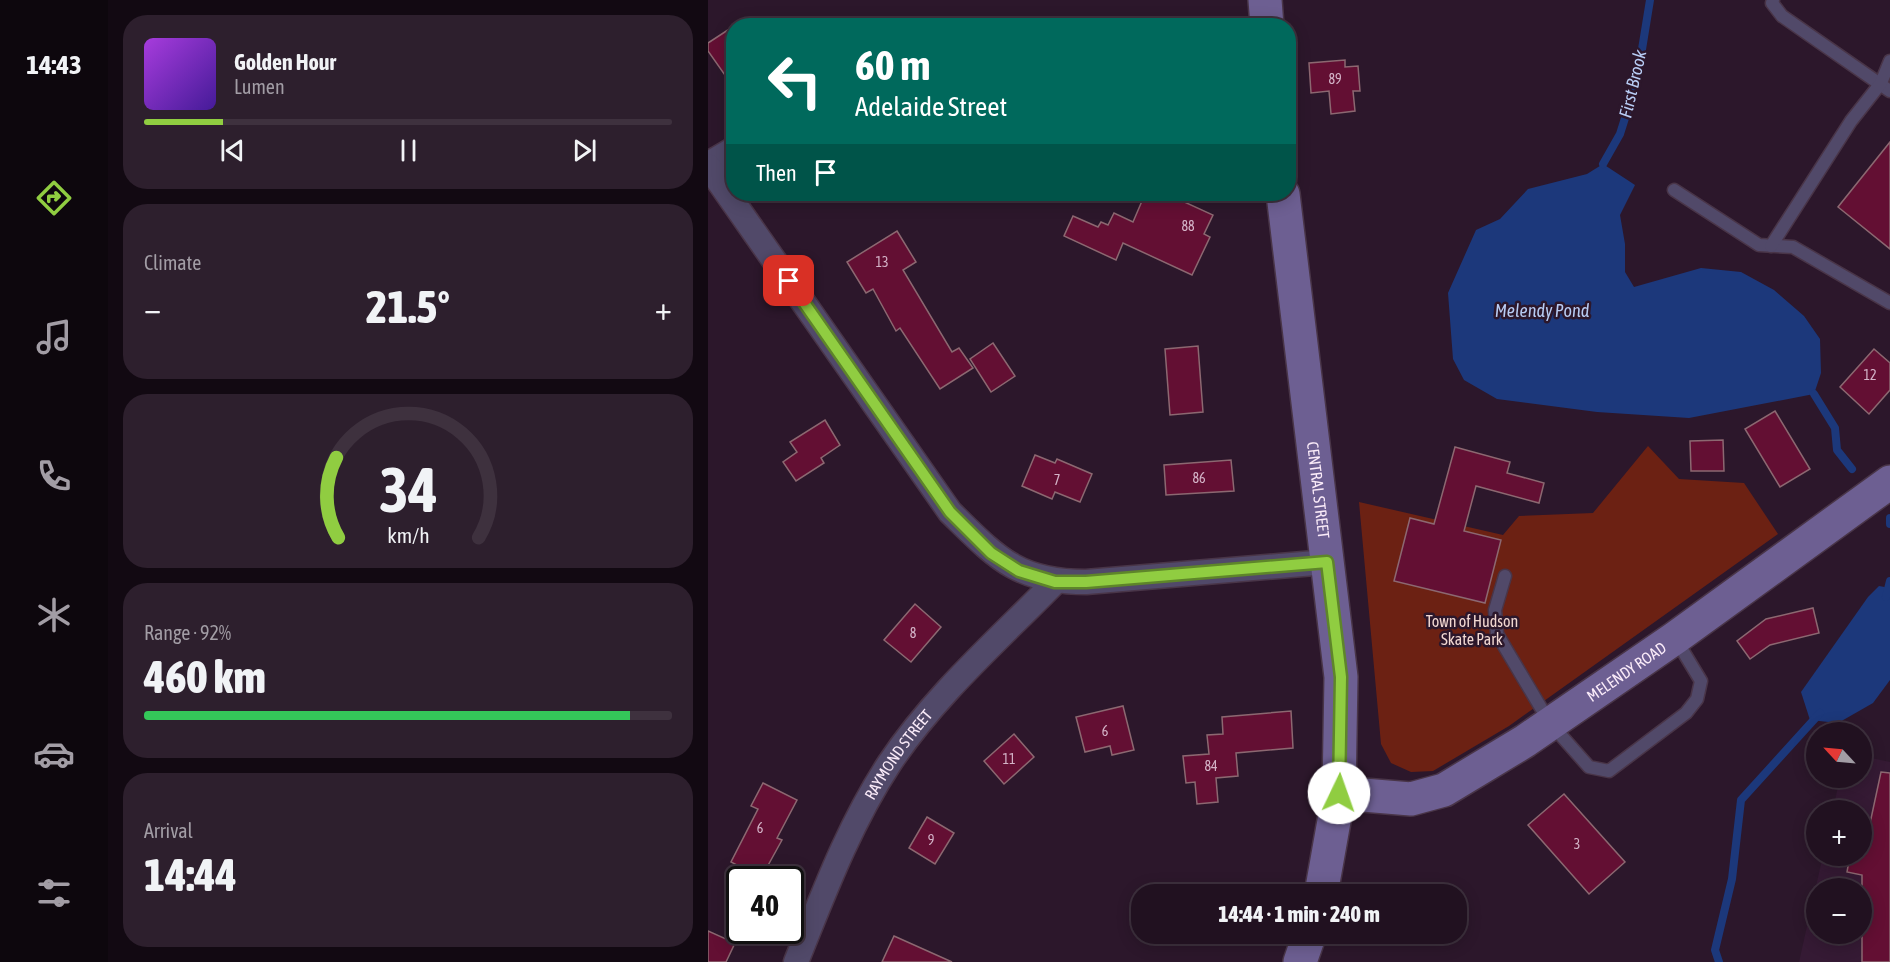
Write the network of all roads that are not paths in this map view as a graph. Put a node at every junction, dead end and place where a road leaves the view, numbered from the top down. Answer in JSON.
{"nodes":[{"id":1,"x":1265,"y":0,"type":"edge"},
{"id":2,"x":1773,"y":0,"type":"edge"},
{"id":3,"x":1266,"y":18,"type":"edge"},
{"id":4,"x":1890,"y":61,"type":"edge"},
{"id":5,"x":1885,"y":87,"type":"edge"},
{"id":6,"x":726,"y":153,"type":"edge"},
{"id":7,"x":708,"y":165,"type":"edge"},
{"id":8,"x":1674,"y":190,"type":"dead end"},
{"id":9,"x":726,"y":191,"type":"edge"},
{"id":10,"x":733,"y":201,"type":"edge"},
{"id":11,"x":1284,"y":201,"type":"edge"},
{"id":12,"x":1771,"y":246,"type":"junction"},
{"id":13,"x":1890,"y":303,"type":"edge"},
{"id":14,"x":1890,"y":482,"type":"edge"},
{"id":15,"x":1327,"y":562,"type":"junction"},
{"id":16,"x":1505,"y":576,"type":"dead end"},
{"id":17,"x":1055,"y":582,"type":"junction"},
{"id":18,"x":1675,"y":638,"type":"junction"},
{"id":19,"x":1550,"y":723,"type":"junction"},
{"id":20,"x":1339,"y":793,"type":"junction"},
{"id":21,"x":1324,"y":884,"type":"edge"},
{"id":22,"x":1306,"y":944,"type":"edge"},
{"id":23,"x":796,"y":962,"type":"edge"},
{"id":24,"x":1300,"y":962,"type":"edge"}],
"edges":[{"from":1,"to":3,"type":"street"},
{"from":2,"to":5,"type":"lane"},
{"from":4,"to":5,"type":"lane"},
{"from":5,"to":12,"type":"lane"},
{"from":6,"to":7,"type":"street"},
{"from":7,"to":9,"type":"street"},
{"from":8,"to":12,"type":"lane"},
{"from":10,"to":17,"type":"street"},
{"from":11,"to":15,"type":"street","name":"CENTRAL STREET"},
{"from":12,"to":13,"type":"lane"},
{"from":14,"to":18,"type":"street","name":"MELENDY ROAD"},
{"from":15,"to":17,"type":"street"},
{"from":15,"to":20,"type":"street","name":"CENTRAL STREET"},
{"from":16,"to":19,"type":"lane"},
{"from":17,"to":23,"type":"street","name":"RAYMOND STREET"},
{"from":18,"to":19,"type":"street","name":"MELENDY ROAD"},
{"from":18,"to":19,"type":"lane"},
{"from":19,"to":20,"type":"street","name":"MELENDY ROAD"},
{"from":20,"to":21,"type":"street","name":"CENTRAL STREET"},
{"from":22,"to":24,"type":"street"}]}
